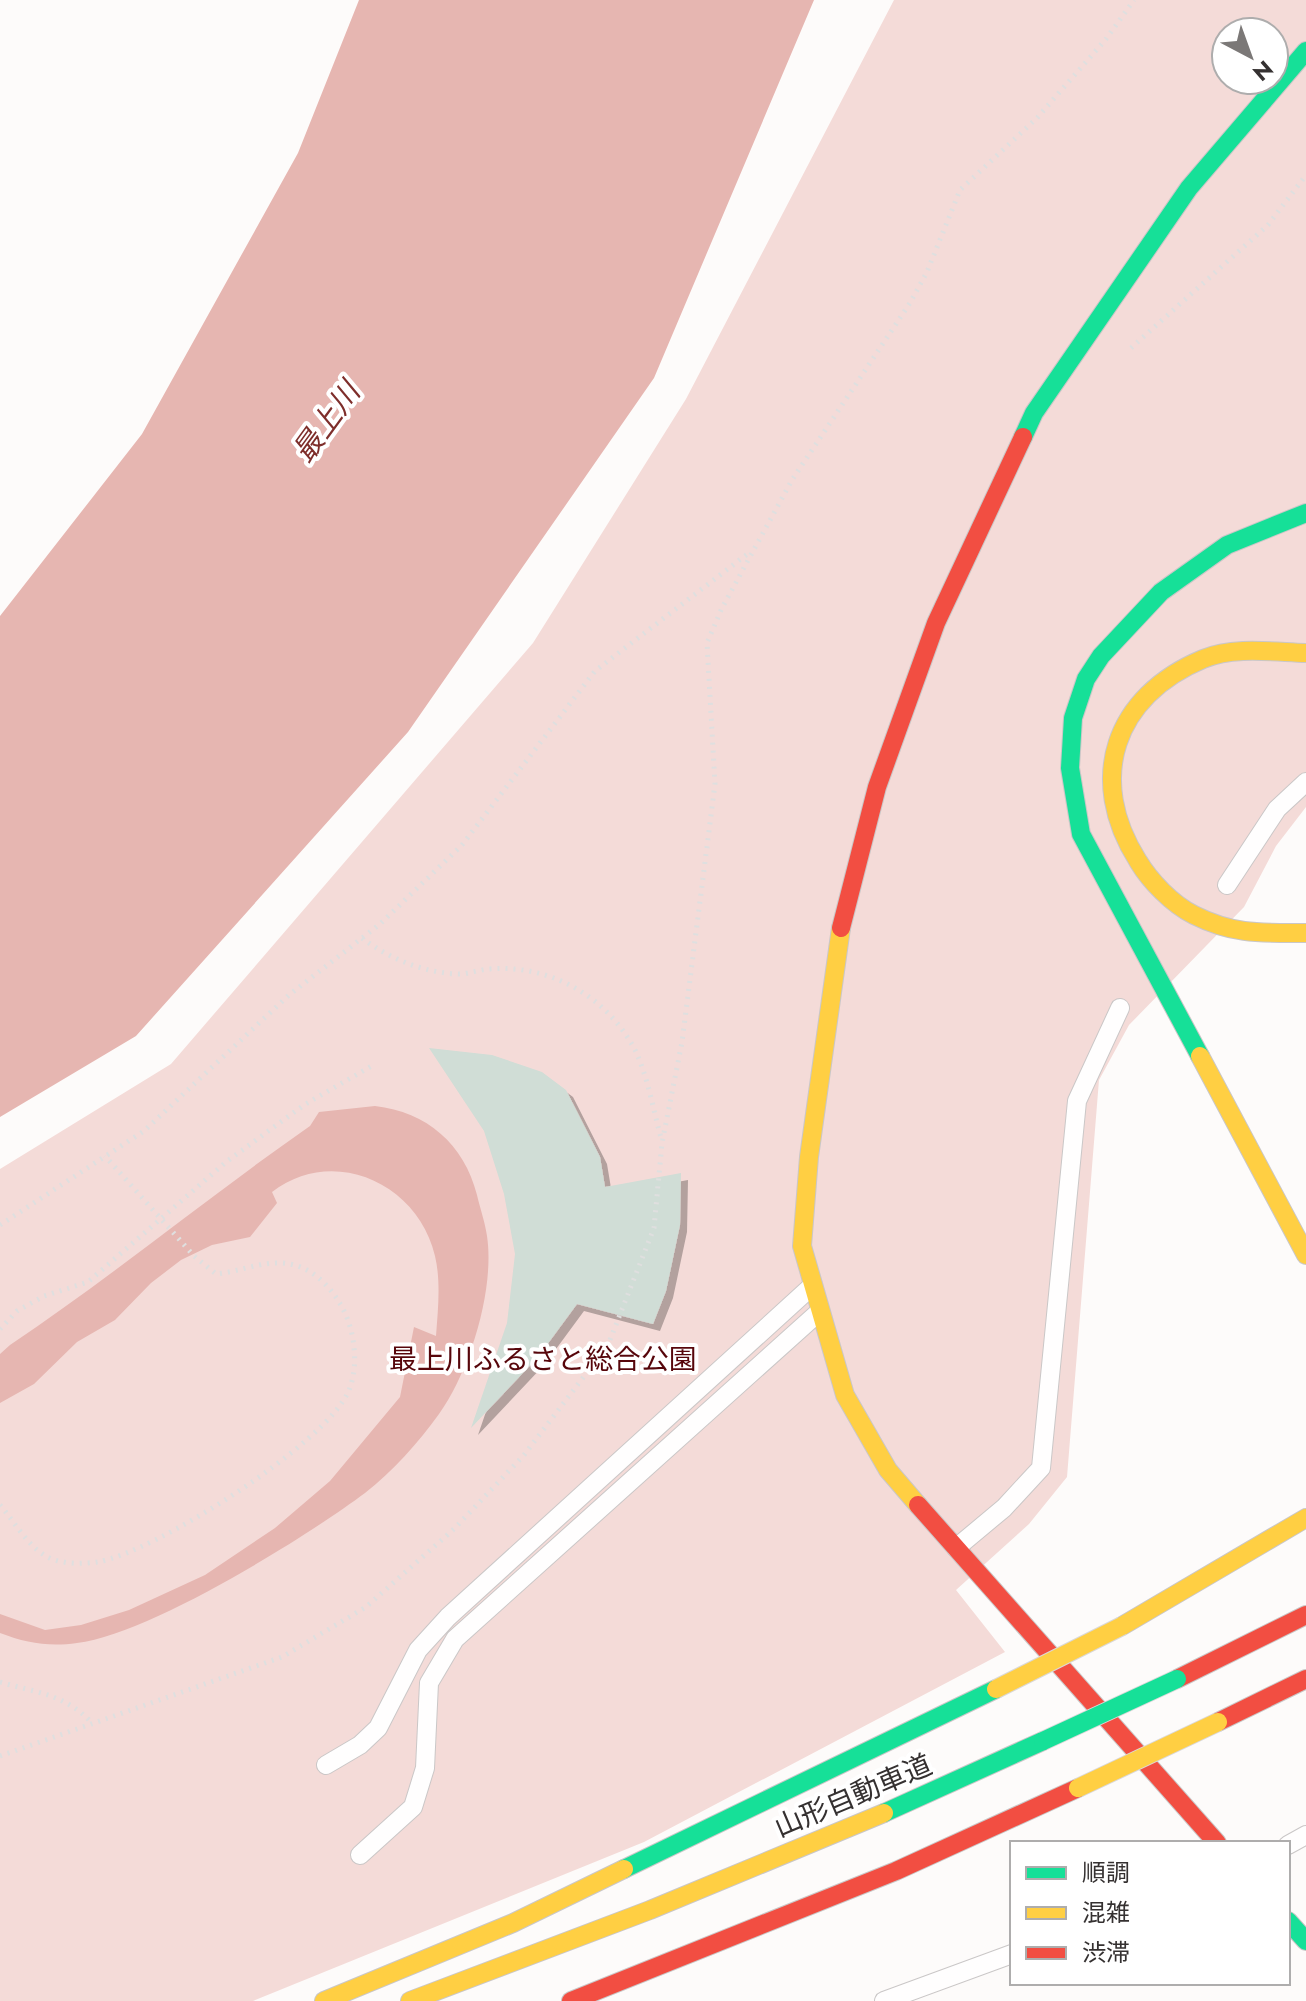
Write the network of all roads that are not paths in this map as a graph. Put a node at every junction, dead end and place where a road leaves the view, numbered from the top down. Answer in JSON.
{"nodes":[{"id":1,"x":1306,"y":51,"type":"edge"},
{"id":2,"x":1306,"y":513,"type":"edge"},
{"id":3,"x":1306,"y":653,"type":"edge"},
{"id":4,"x":1306,"y":782,"type":"edge"},
{"id":5,"x":1227,"y":885,"type":"dead end"},
{"id":6,"x":1306,"y":933,"type":"edge"},
{"id":7,"x":1120,"y":1008,"type":"dead end"},
{"id":8,"x":1306,"y":1255,"type":"edge"},
{"id":9,"x":812,"y":1286,"type":"junction"},
{"id":10,"x":819,"y":1312,"type":"junction"},
{"id":11,"x":1306,"y":1518,"type":"edge"},
{"id":12,"x":956,"y":1548,"type":"junction"},
{"id":13,"x":1306,"y":1615,"type":"edge"},
{"id":14,"x":1306,"y":1679,"type":"edge"},
{"id":15,"x":1306,"y":1691,"type":"edge"},
{"id":16,"x":1218,"y":1722,"type":"junction"},
{"id":17,"x":326,"y":1765,"type":"dead end"},
{"id":18,"x":1215,"y":1841,"type":"edge"},
{"id":19,"x":360,"y":1855,"type":"dead end"},
{"id":20,"x":1290,"y":1923,"type":"edge"},
{"id":21,"x":1306,"y":1941,"type":"edge"},
{"id":22,"x":1010,"y":1955,"type":"edge"},
{"id":23,"x":324,"y":2001,"type":"edge"},
{"id":24,"x":410,"y":2001,"type":"edge"},
{"id":25,"x":571,"y":2001,"type":"edge"},
{"id":26,"x":884,"y":2001,"type":"edge"}],
"edges":[{"from":1,"to":9,"type":"main road"},
{"from":2,"to":8,"type":"main road"},
{"from":3,"to":6,"type":"main road"},
{"from":4,"to":5,"type":"lane"},
{"from":7,"to":12,"type":"lane"},
{"from":9,"to":10,"type":"main road"},
{"from":9,"to":17,"type":"lane"},
{"from":10,"to":12,"type":"main road"},
{"from":10,"to":19,"type":"lane"},
{"from":11,"to":23,"type":"main road","bridge":true},
{"from":12,"to":18,"type":"main road"},
{"from":13,"to":24,"type":"main road","name":"山形自動車道","bridge":true},
{"from":14,"to":16,"type":"main road"},
{"from":15,"to":16,"type":"main road"},
{"from":16,"to":25,"type":"main road","bridge":true},
{"from":20,"to":21,"type":"main road"},
{"from":22,"to":26,"type":"lane"}]}
